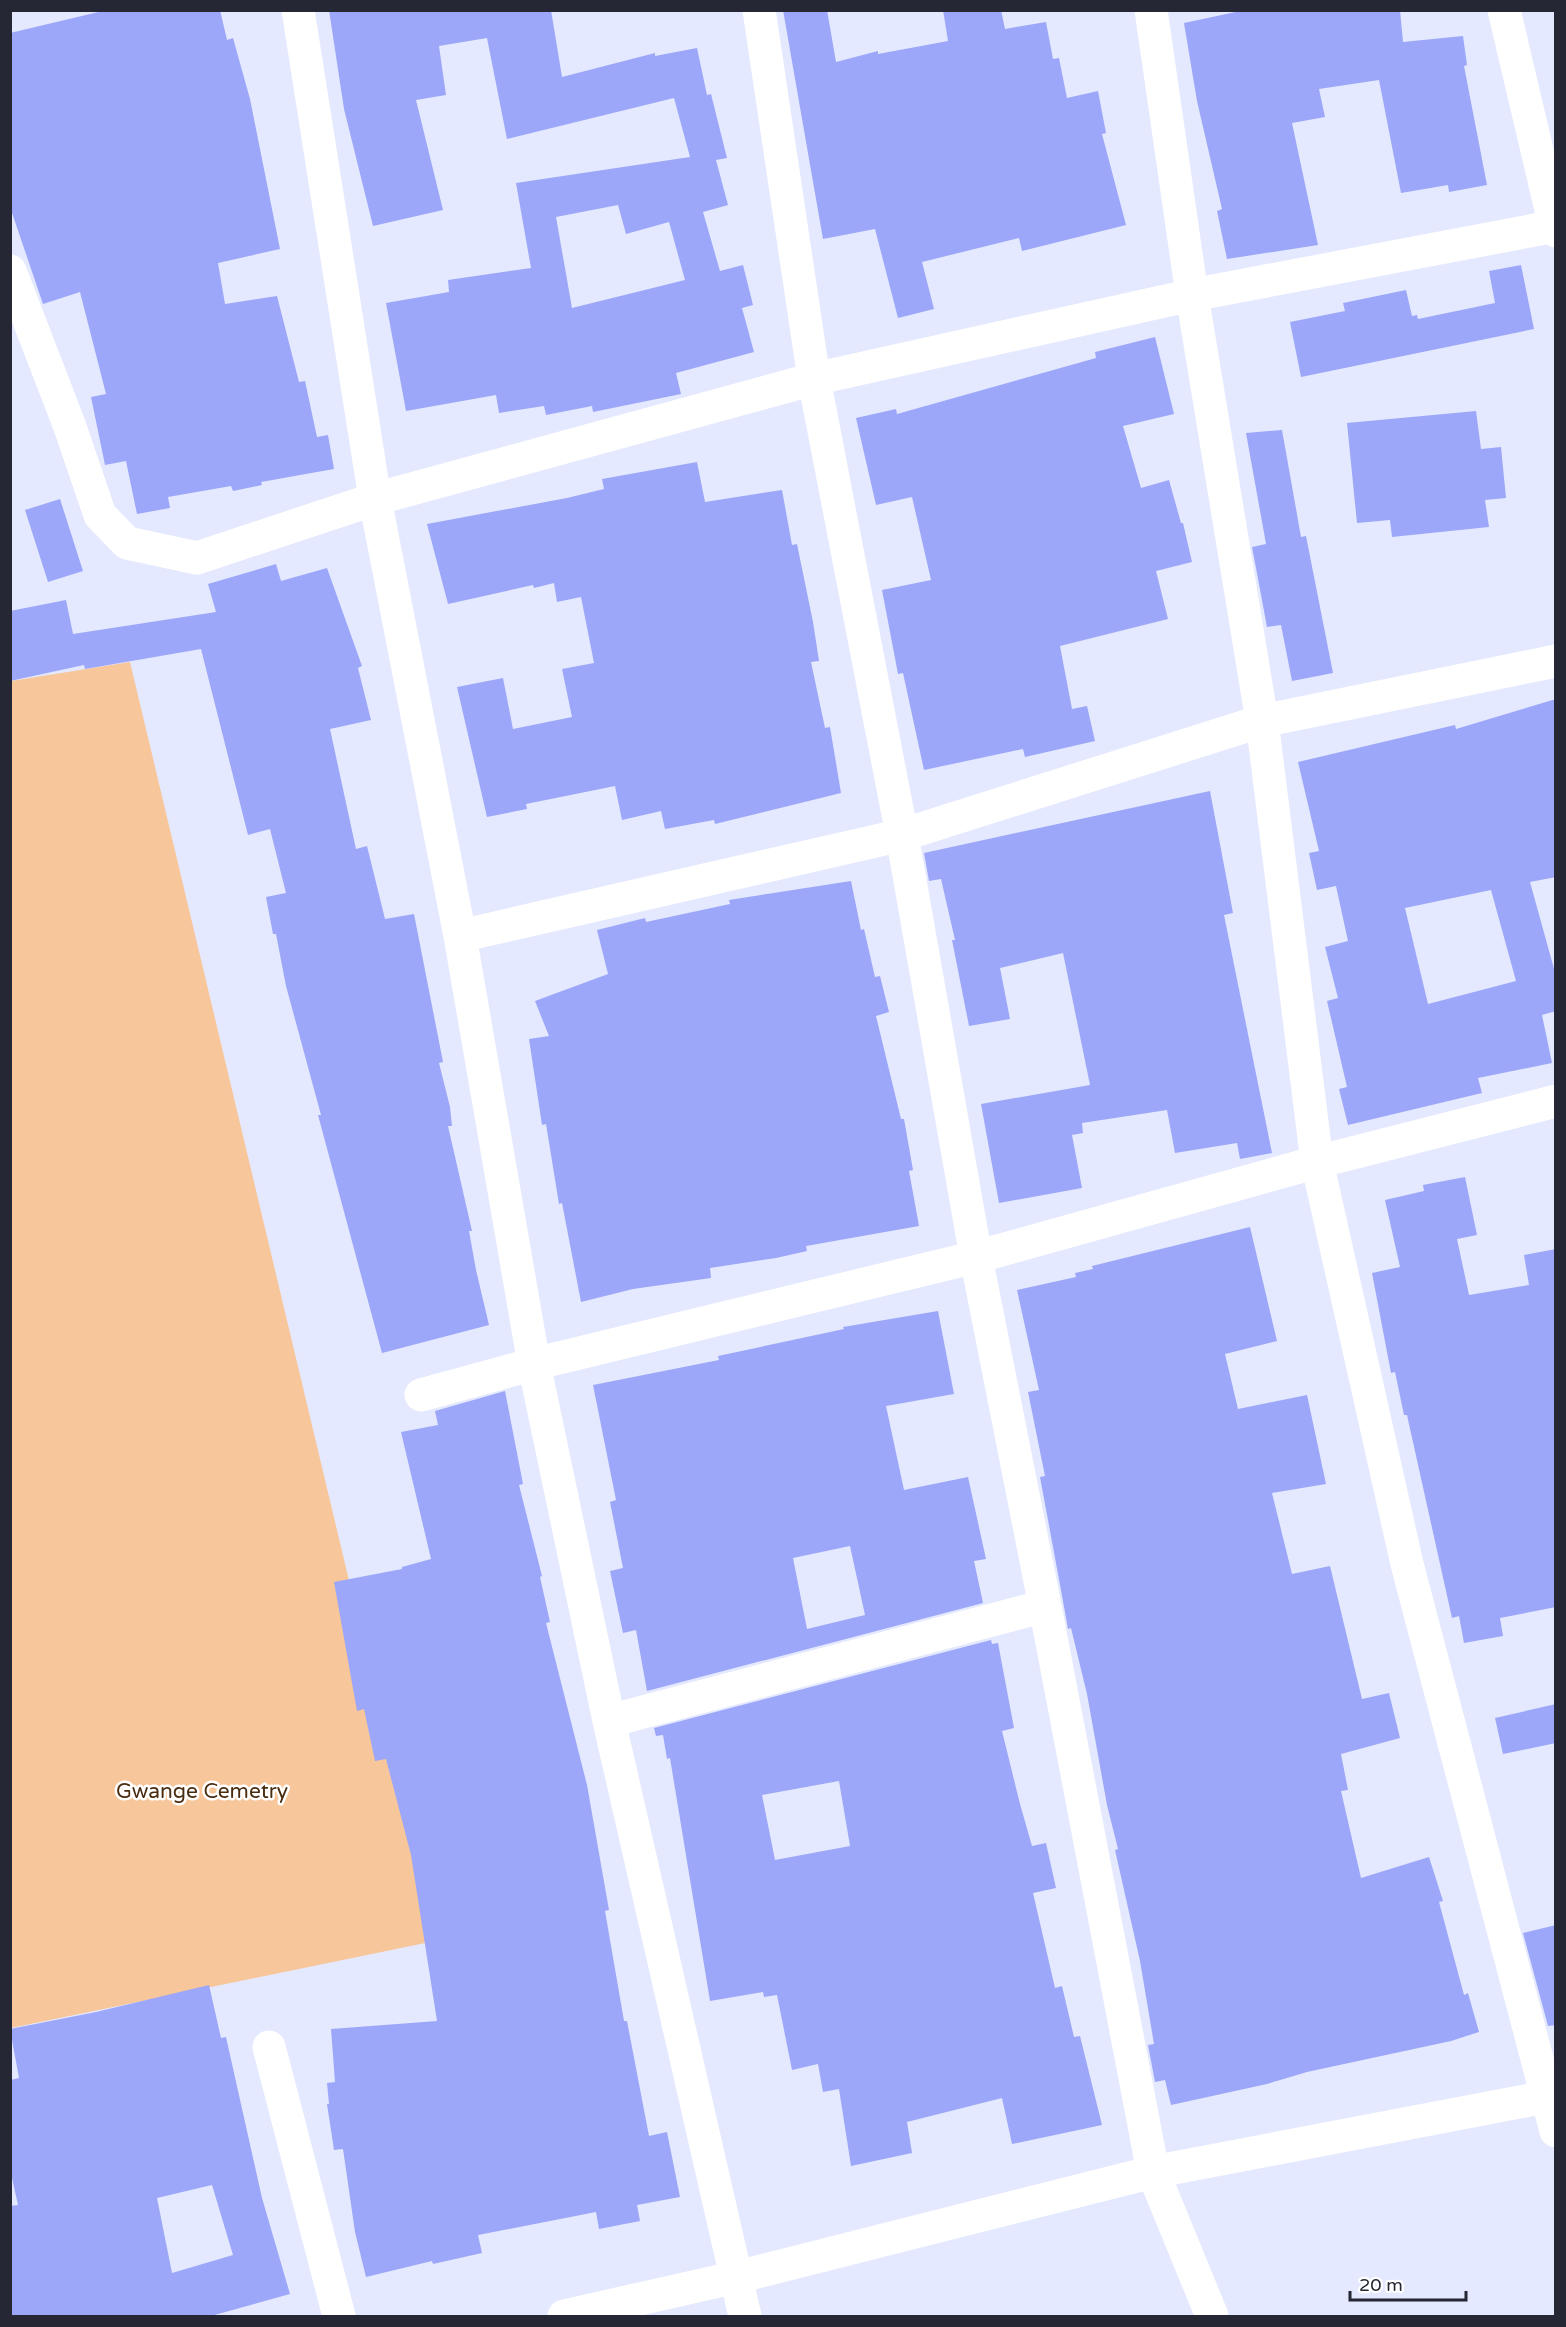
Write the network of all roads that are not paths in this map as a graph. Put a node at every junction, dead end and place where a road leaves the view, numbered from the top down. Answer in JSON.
{"nodes":[{"id":1,"x":298,"y":10,"type":"edge"},
{"id":2,"x":759,"y":10,"type":"edge"},
{"id":3,"x":1151,"y":10,"type":"edge"},
{"id":4,"x":1504,"y":10,"type":"edge"},
{"id":5,"x":1555,"y":228,"type":"edge"},
{"id":6,"x":10,"y":271,"type":"edge"},
{"id":7,"x":1192,"y":295,"type":"junction"},
{"id":8,"x":814,"y":379,"type":"junction"},
{"id":9,"x":375,"y":498,"type":"junction"},
{"id":10,"x":1556,"y":661,"type":"edge"},
{"id":11,"x":1262,"y":721,"type":"junction"},
{"id":12,"x":902,"y":835,"type":"junction"},
{"id":13,"x":460,"y":936,"type":"junction"},
{"id":14,"x":1556,"y":1101,"type":"edge"},
{"id":15,"x":1317,"y":1162,"type":"junction"},
{"id":16,"x":976,"y":1257,"type":"junction"},
{"id":17,"x":534,"y":1364,"type":"junction"},
{"id":18,"x":421,"y":1395,"type":"dead end"},
{"id":19,"x":1046,"y":1606,"type":"junction"},
{"id":20,"x":609,"y":1721,"type":"junction"},
{"id":21,"x":269,"y":2047,"type":"dead end"},
{"id":22,"x":1551,"y":2096,"type":"edge"},
{"id":23,"x":1556,"y":2131,"type":"edge"},
{"id":24,"x":1153,"y":2172,"type":"junction"},
{"id":25,"x":737,"y":2277,"type":"junction"},
{"id":26,"x":339,"y":2316,"type":"edge"},
{"id":27,"x":564,"y":2316,"type":"edge"},
{"id":28,"x":745,"y":2316,"type":"edge"},
{"id":29,"x":1212,"y":2316,"type":"edge"}],
"edges":[{"from":1,"to":9,"type":"street"},
{"from":2,"to":8,"type":"street"},
{"from":3,"to":7,"type":"street"},
{"from":4,"to":5,"type":"street"},
{"from":5,"to":7,"type":"street"},
{"from":6,"to":9,"type":"street"},
{"from":7,"to":8,"type":"street"},
{"from":7,"to":11,"type":"street"},
{"from":8,"to":9,"type":"street"},
{"from":8,"to":12,"type":"street"},
{"from":9,"to":13,"type":"street"},
{"from":10,"to":11,"type":"street"},
{"from":11,"to":12,"type":"street"},
{"from":11,"to":15,"type":"street"},
{"from":12,"to":13,"type":"street"},
{"from":12,"to":16,"type":"street"},
{"from":13,"to":17,"type":"street"},
{"from":14,"to":15,"type":"street"},
{"from":15,"to":16,"type":"street"},
{"from":15,"to":22,"type":"street"},
{"from":16,"to":17,"type":"street"},
{"from":16,"to":19,"type":"street"},
{"from":17,"to":18,"type":"street"},
{"from":17,"to":20,"type":"street"},
{"from":19,"to":20,"type":"street"},
{"from":19,"to":24,"type":"street"},
{"from":20,"to":25,"type":"street"},
{"from":21,"to":26,"type":"street"},
{"from":22,"to":23,"type":"street"},
{"from":22,"to":24,"type":"street"},
{"from":24,"to":25,"type":"street"},
{"from":24,"to":29,"type":"street"},
{"from":25,"to":27,"type":"street"},
{"from":25,"to":28,"type":"street"}]}
